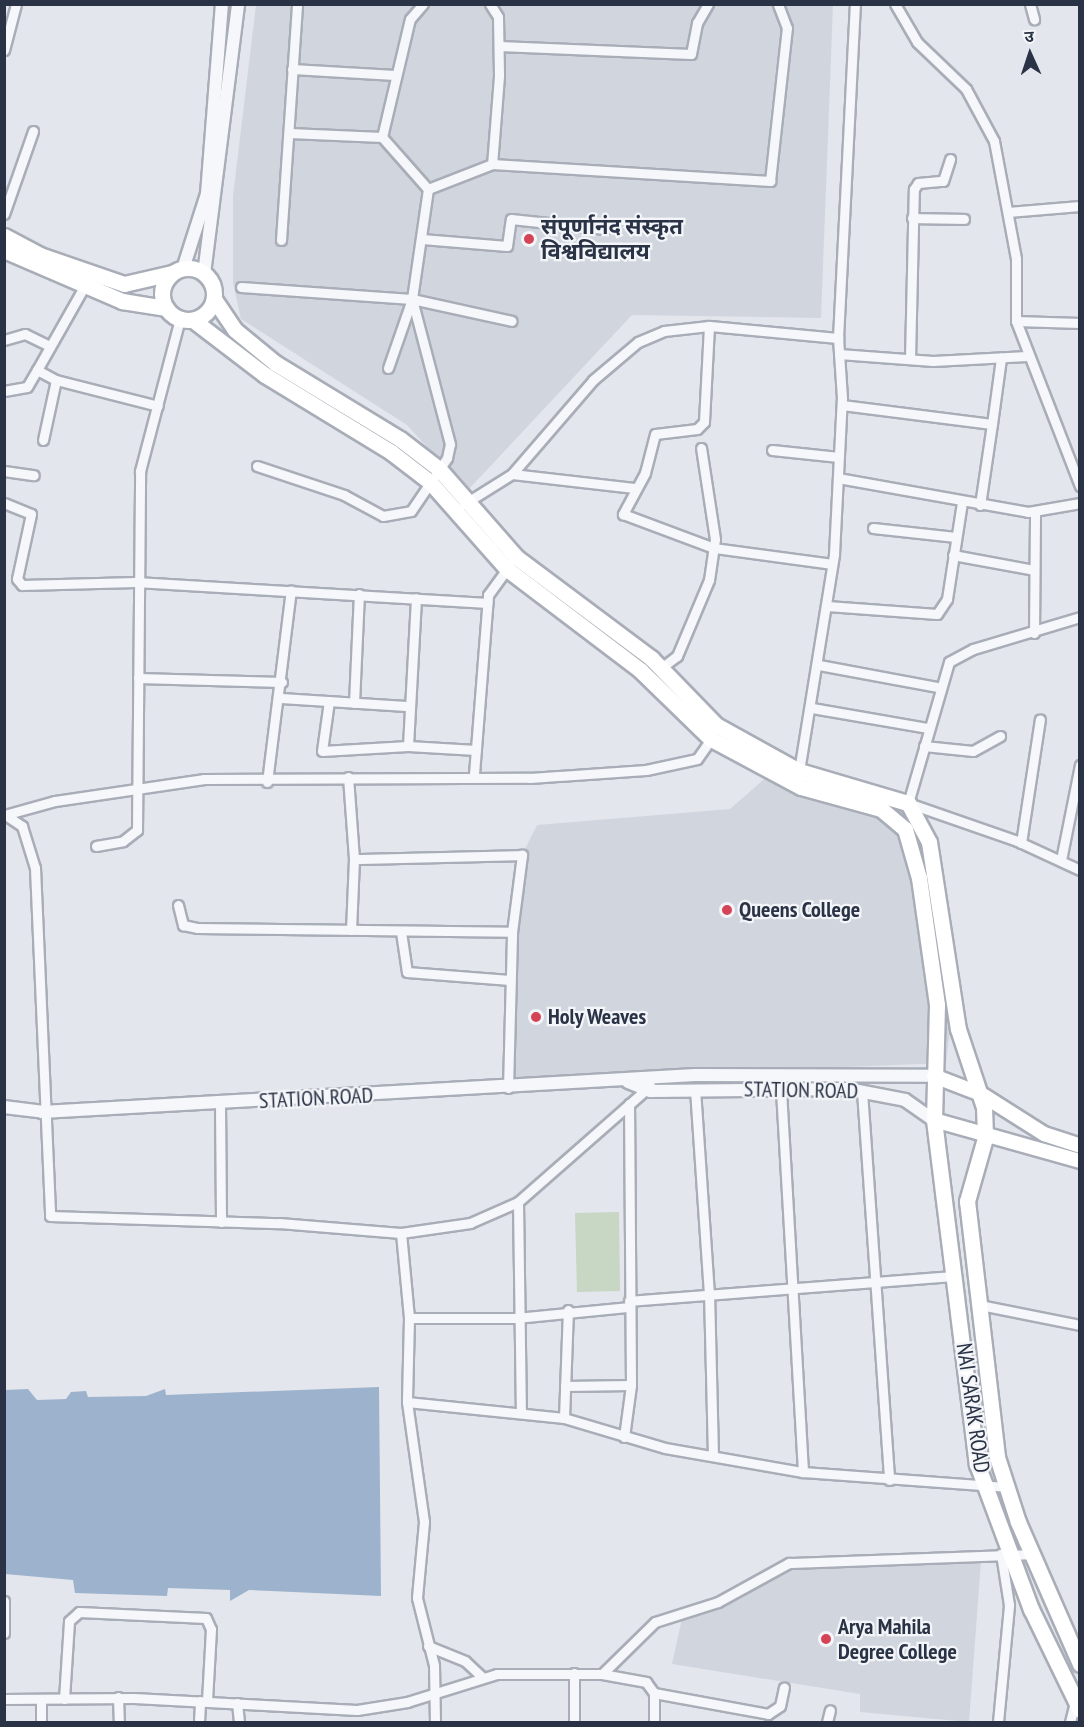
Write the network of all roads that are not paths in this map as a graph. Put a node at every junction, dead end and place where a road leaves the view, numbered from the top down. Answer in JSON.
{"nodes":[{"id":1,"x":16,"y":4,"type":"edge"},
{"id":2,"x":222,"y":4,"type":"edge"},
{"id":3,"x":238,"y":4,"type":"edge"},
{"id":4,"x":297,"y":4,"type":"edge"},
{"id":5,"x":423,"y":4,"type":"edge"},
{"id":6,"x":490,"y":4,"type":"edge"},
{"id":7,"x":708,"y":4,"type":"edge"},
{"id":8,"x":778,"y":4,"type":"edge"},
{"id":9,"x":855,"y":4,"type":"edge"},
{"id":10,"x":895,"y":4,"type":"edge"},
{"id":11,"x":1030,"y":4,"type":"edge"},
{"id":12,"x":1034,"y":19,"type":"dead end"},
{"id":13,"x":498,"y":46,"type":"junction"},
{"id":14,"x":4,"y":50,"type":"edge"},
{"id":15,"x":292,"y":69,"type":"junction"},
{"id":16,"x":394,"y":75,"type":"junction"},
{"id":17,"x":33,"y":131,"type":"dead end"},
{"id":18,"x":289,"y":133,"type":"junction"},
{"id":19,"x":382,"y":137,"type":"junction"},
{"id":20,"x":950,"y":159,"type":"dead end"},
{"id":21,"x":492,"y":164,"type":"junction"},
{"id":22,"x":428,"y":189,"type":"junction"},
{"id":23,"x":1080,"y":206,"type":"edge"},
{"id":24,"x":1008,"y":212,"type":"junction"},
{"id":25,"x":4,"y":214,"type":"edge"},
{"id":26,"x":912,"y":218,"type":"junction"},
{"id":27,"x":964,"y":219,"type":"dead end"},
{"id":28,"x":604,"y":229,"type":"dead end"},
{"id":29,"x":4,"y":236,"type":"edge"},
{"id":30,"x":422,"y":239,"type":"junction"},
{"id":31,"x":281,"y":240,"type":"dead end"},
{"id":32,"x":195,"y":244,"type":"junction"},
{"id":33,"x":209,"y":246,"type":"junction"},
{"id":34,"x":4,"y":250,"type":"edge"},
{"id":35,"x":177,"y":271,"type":"junction"},
{"id":36,"x":204,"y":274,"type":"junction"},
{"id":37,"x":84,"y":286,"type":"junction"},
{"id":38,"x":241,"y":287,"type":"dead end"},
{"id":39,"x":214,"y":299,"type":"junction"},
{"id":40,"x":412,"y":299,"type":"junction"},
{"id":41,"x":166,"y":308,"type":"junction"},
{"id":42,"x":187,"y":319,"type":"junction"},
{"id":43,"x":512,"y":321,"type":"dead end"},
{"id":44,"x":1016,"y":321,"type":"junction"},
{"id":45,"x":1080,"y":323,"type":"edge"},
{"id":46,"x":709,"y":326,"type":"junction"},
{"id":47,"x":838,"y":338,"type":"junction"},
{"id":48,"x":4,"y":340,"type":"edge"},
{"id":49,"x":50,"y":346,"type":"junction"},
{"id":50,"x":258,"y":349,"type":"junction"},
{"id":51,"x":839,"y":354,"type":"junction"},
{"id":52,"x":1027,"y":356,"type":"junction"},
{"id":53,"x":1001,"y":358,"type":"junction"},
{"id":54,"x":910,"y":359,"type":"junction"},
{"id":55,"x":248,"y":363,"type":"junction"},
{"id":56,"x":388,"y":368,"type":"dead end"},
{"id":57,"x":37,"y":370,"type":"junction"},
{"id":58,"x":56,"y":380,"type":"junction"},
{"id":59,"x":4,"y":391,"type":"edge"},
{"id":60,"x":842,"y":405,"type":"junction"},
{"id":61,"x":158,"y":406,"type":"junction"},
{"id":62,"x":992,"y":424,"type":"junction"},
{"id":63,"x":43,"y":440,"type":"dead end"},
{"id":64,"x":701,"y":448,"type":"dead end"},
{"id":65,"x":772,"y":450,"type":"dead end"},
{"id":66,"x":839,"y":457,"type":"junction"},
{"id":67,"x":257,"y":465,"type":"dead end"},
{"id":68,"x":4,"y":471,"type":"edge"},
{"id":69,"x":512,"y":474,"type":"junction"},
{"id":70,"x":34,"y":475,"type":"dead end"},
{"id":71,"x":434,"y":476,"type":"junction"},
{"id":72,"x":838,"y":478,"type":"junction"},
{"id":73,"x":1080,"y":486,"type":"edge"},
{"id":74,"x":634,"y":488,"type":"junction"},
{"id":75,"x":470,"y":501,"type":"junction"},
{"id":76,"x":962,"y":502,"type":"junction"},
{"id":77,"x":4,"y":503,"type":"edge"},
{"id":78,"x":1080,"y":503,"type":"edge"},
{"id":79,"x":980,"y":505,"type":"junction"},
{"id":80,"x":455,"y":509,"type":"junction"},
{"id":81,"x":1035,"y":511,"type":"junction"},
{"id":82,"x":873,"y":528,"type":"dead end"},
{"id":83,"x":956,"y":537,"type":"junction"},
{"id":84,"x":714,"y":549,"type":"junction"},
{"id":85,"x":953,"y":555,"type":"junction"},
{"id":86,"x":511,"y":563,"type":"junction"},
{"id":87,"x":832,"y":564,"type":"junction"},
{"id":88,"x":1034,"y":570,"type":"junction"},
{"id":89,"x":136,"y":582,"type":"junction"},
{"id":90,"x":291,"y":590,"type":"junction"},
{"id":91,"x":359,"y":594,"type":"junction"},
{"id":92,"x":416,"y":598,"type":"junction"},
{"id":93,"x":487,"y":603,"type":"junction"},
{"id":94,"x":827,"y":606,"type":"junction"},
{"id":95,"x":1080,"y":617,"type":"edge"},
{"id":96,"x":1034,"y":633,"type":"junction"},
{"id":97,"x":819,"y":665,"type":"junction"},
{"id":98,"x":661,"y":668,"type":"junction"},
{"id":99,"x":138,"y":678,"type":"junction"},
{"id":100,"x":282,"y":682,"type":"junction"},
{"id":101,"x":938,"y":687,"type":"junction"},
{"id":102,"x":281,"y":698,"type":"junction"},
{"id":103,"x":329,"y":701,"type":"junction"},
{"id":104,"x":354,"y":703,"type":"junction"},
{"id":105,"x":406,"y":706,"type":"junction"},
{"id":106,"x":812,"y":708,"type":"junction"},
{"id":107,"x":1040,"y":719,"type":"dead end"},
{"id":108,"x":928,"y":728,"type":"junction"},
{"id":109,"x":1000,"y":736,"type":"dead end"},
{"id":110,"x":711,"y":739,"type":"junction"},
{"id":111,"x":408,"y":746,"type":"junction"},
{"id":112,"x":924,"y":746,"type":"junction"},
{"id":113,"x":476,"y":750,"type":"junction"},
{"id":114,"x":1080,"y":765,"type":"edge"},
{"id":115,"x":799,"y":771,"type":"junction"},
{"id":116,"x":474,"y":774,"type":"junction"},
{"id":117,"x":348,"y":777,"type":"junction"},
{"id":118,"x":267,"y":782,"type":"junction"},
{"id":119,"x":140,"y":787,"type":"junction"},
{"id":120,"x":908,"y":803,"type":"junction"},
{"id":121,"x":6,"y":814,"type":"edge"},
{"id":122,"x":1021,"y":843,"type":"junction"},
{"id":123,"x":96,"y":846,"type":"dead end"},
{"id":124,"x":354,"y":859,"type":"junction"},
{"id":125,"x":1061,"y":860,"type":"junction"},
{"id":126,"x":1080,"y":870,"type":"edge"},
{"id":127,"x":177,"y":905,"type":"dead end"},
{"id":128,"x":351,"y":930,"type":"junction"},
{"id":129,"x":401,"y":932,"type":"junction"},
{"id":130,"x":512,"y":932,"type":"junction"},
{"id":131,"x":510,"y":980,"type":"junction"},
{"id":132,"x":934,"y":1076,"type":"junction"},
{"id":133,"x":651,"y":1077,"type":"junction"},
{"id":134,"x":627,"y":1082,"type":"junction"},
{"id":135,"x":508,"y":1088,"type":"junction"},
{"id":136,"x":695,"y":1089,"type":"junction"},
{"id":137,"x":781,"y":1090,"type":"junction"},
{"id":138,"x":650,"y":1091,"type":"junction"},
{"id":139,"x":861,"y":1091,"type":"junction"},
{"id":140,"x":981,"y":1094,"type":"junction"},
{"id":141,"x":220,"y":1104,"type":"junction"},
{"id":142,"x":629,"y":1104,"type":"junction"},
{"id":143,"x":4,"y":1107,"type":"edge"},
{"id":144,"x":42,"y":1112,"type":"junction"},
{"id":145,"x":933,"y":1120,"type":"junction"},
{"id":146,"x":985,"y":1138,"type":"junction"},
{"id":147,"x":1080,"y":1146,"type":"edge"},
{"id":148,"x":1080,"y":1161,"type":"edge"},
{"id":149,"x":518,"y":1202,"type":"junction"},
{"id":150,"x":221,"y":1222,"type":"junction"},
{"id":151,"x":401,"y":1233,"type":"junction"},
{"id":152,"x":956,"y":1276,"type":"junction"},
{"id":153,"x":879,"y":1278,"type":"junction"},
{"id":154,"x":795,"y":1284,"type":"junction"},
{"id":155,"x":709,"y":1292,"type":"junction"},
{"id":156,"x":629,"y":1304,"type":"junction"},
{"id":157,"x":980,"y":1305,"type":"junction"},
{"id":158,"x":568,"y":1310,"type":"junction"},
{"id":159,"x":409,"y":1318,"type":"junction"},
{"id":160,"x":516,"y":1318,"type":"junction"},
{"id":161,"x":1080,"y":1324,"type":"edge"},
{"id":162,"x":631,"y":1385,"type":"junction"},
{"id":163,"x":565,"y":1386,"type":"junction"},
{"id":164,"x":407,"y":1402,"type":"junction"},
{"id":165,"x":521,"y":1411,"type":"junction"},
{"id":166,"x":564,"y":1418,"type":"junction"},
{"id":167,"x":624,"y":1437,"type":"junction"},
{"id":168,"x":713,"y":1456,"type":"junction"},
{"id":169,"x":803,"y":1472,"type":"junction"},
{"id":170,"x":889,"y":1480,"type":"junction"},
{"id":171,"x":984,"y":1486,"type":"junction"},
{"id":172,"x":1005,"y":1487,"type":"junction"},
{"id":173,"x":1005,"y":1554,"type":"junction"},
{"id":174,"x":1031,"y":1554,"type":"junction"},
{"id":175,"x":4,"y":1601,"type":"edge"},
{"id":176,"x":1059,"y":1620,"type":"junction"},
{"id":177,"x":1040,"y":1628,"type":"junction"},
{"id":178,"x":4,"y":1633,"type":"edge"},
{"id":179,"x":428,"y":1646,"type":"junction"},
{"id":180,"x":1080,"y":1664,"type":"edge"},
{"id":181,"x":574,"y":1673,"type":"junction"},
{"id":182,"x":602,"y":1674,"type":"junction"},
{"id":183,"x":482,"y":1677,"type":"junction"},
{"id":184,"x":784,"y":1687,"type":"dead end"},
{"id":185,"x":654,"y":1693,"type":"junction"},
{"id":186,"x":437,"y":1694,"type":"junction"},
{"id":187,"x":118,"y":1697,"type":"junction"},
{"id":188,"x":4,"y":1699,"type":"edge"},
{"id":189,"x":64,"y":1699,"type":"junction"},
{"id":190,"x":41,"y":1701,"type":"junction"},
{"id":191,"x":204,"y":1701,"type":"junction"},
{"id":192,"x":237,"y":1703,"type":"junction"},
{"id":193,"x":1077,"y":1706,"type":"edge"},
{"id":194,"x":830,"y":1710,"type":"dead end"},
{"id":195,"x":41,"y":1722,"type":"edge"},
{"id":196,"x":119,"y":1722,"type":"edge"},
{"id":197,"x":199,"y":1722,"type":"edge"},
{"id":198,"x":239,"y":1722,"type":"edge"},
{"id":199,"x":435,"y":1722,"type":"edge"},
{"id":200,"x":574,"y":1722,"type":"edge"},
{"id":201,"x":654,"y":1722,"type":"edge"},
{"id":202,"x":827,"y":1722,"type":"edge"},
{"id":203,"x":998,"y":1722,"type":"edge"},
{"id":204,"x":1070,"y":1722,"type":"edge"}],
"edges":[{"from":1,"to":14,"type":"street"},
{"from":2,"to":32,"type":"street"},
{"from":3,"to":33,"type":"street"},
{"from":4,"to":15,"type":"street"},
{"from":5,"to":16,"type":"street"},
{"from":6,"to":13,"type":"street"},
{"from":7,"to":13,"type":"street"},
{"from":8,"to":21,"type":"street"},
{"from":9,"to":47,"type":"street"},
{"from":10,"to":24,"type":"street"},
{"from":11,"to":12,"type":"street"},
{"from":13,"to":21,"type":"street"},
{"from":15,"to":16,"type":"street"},
{"from":15,"to":18,"type":"street"},
{"from":16,"to":19,"type":"street"},
{"from":17,"to":25,"type":"street"},
{"from":18,"to":19,"type":"street"},
{"from":18,"to":31,"type":"street"},
{"from":19,"to":22,"type":"street"},
{"from":20,"to":26,"type":"street"},
{"from":21,"to":22,"type":"street"},
{"from":22,"to":30,"type":"street"},
{"from":23,"to":24,"type":"street"},
{"from":24,"to":44,"type":"street"},
{"from":26,"to":27,"type":"street"},
{"from":26,"to":54,"type":"street"},
{"from":28,"to":30,"type":"street"},
{"from":29,"to":35,"type":"main road"},
{"from":30,"to":40,"type":"street"},
{"from":32,"to":33,"type":"street"},
{"from":32,"to":35,"type":"street"},
{"from":33,"to":36,"type":"street"},
{"from":34,"to":37,"type":"main road"},
{"from":35,"to":36,"type":"main road"},
{"from":35,"to":41,"type":"main road"},
{"from":36,"to":39,"type":"main road"},
{"from":37,"to":41,"type":"main road"},
{"from":37,"to":49,"type":"street"},
{"from":38,"to":40,"type":"street"},
{"from":39,"to":42,"type":"main road"},
{"from":39,"to":50,"type":"main road"},
{"from":40,"to":43,"type":"street"},
{"from":40,"to":56,"type":"street"},
{"from":40,"to":71,"type":"street"},
{"from":41,"to":42,"type":"main road"},
{"from":42,"to":55,"type":"main road"},
{"from":42,"to":61,"type":"street"},
{"from":44,"to":45,"type":"street"},
{"from":44,"to":52,"type":"street"},
{"from":46,"to":47,"type":"street"},
{"from":46,"to":69,"type":"street"},
{"from":46,"to":74,"type":"street"},
{"from":47,"to":51,"type":"street"},
{"from":48,"to":49,"type":"street"},
{"from":49,"to":57,"type":"street"},
{"from":50,"to":55,"type":"main road"},
{"from":50,"to":71,"type":"main road"},
{"from":51,"to":54,"type":"street"},
{"from":51,"to":60,"type":"street"},
{"from":52,"to":53,"type":"street"},
{"from":52,"to":73,"type":"street"},
{"from":53,"to":54,"type":"street"},
{"from":53,"to":62,"type":"street"},
{"from":55,"to":71,"type":"main road"},
{"from":57,"to":58,"type":"street"},
{"from":57,"to":59,"type":"street"},
{"from":58,"to":61,"type":"street"},
{"from":58,"to":63,"type":"street"},
{"from":60,"to":62,"type":"street"},
{"from":60,"to":66,"type":"street"},
{"from":61,"to":89,"type":"street"},
{"from":62,"to":79,"type":"street"},
{"from":64,"to":84,"type":"street"},
{"from":65,"to":66,"type":"street"},
{"from":66,"to":72,"type":"street"},
{"from":67,"to":71,"type":"street"},
{"from":68,"to":70,"type":"street"},
{"from":69,"to":74,"type":"street"},
{"from":69,"to":75,"type":"street"},
{"from":71,"to":75,"type":"main road"},
{"from":71,"to":80,"type":"main road"},
{"from":72,"to":76,"type":"street"},
{"from":72,"to":87,"type":"street"},
{"from":74,"to":84,"type":"street"},
{"from":75,"to":80,"type":"street"},
{"from":75,"to":86,"type":"main road"},
{"from":76,"to":79,"type":"street"},
{"from":76,"to":83,"type":"street"},
{"from":77,"to":89,"type":"street"},
{"from":78,"to":81,"type":"street"},
{"from":79,"to":81,"type":"street"},
{"from":80,"to":86,"type":"main road"},
{"from":81,"to":88,"type":"street"},
{"from":82,"to":83,"type":"street"},
{"from":83,"to":85,"type":"street"},
{"from":84,"to":87,"type":"street"},
{"from":84,"to":98,"type":"street"},
{"from":85,"to":88,"type":"street"},
{"from":85,"to":94,"type":"street"},
{"from":86,"to":93,"type":"street"},
{"from":86,"to":98,"type":"main road"},
{"from":86,"to":110,"type":"main road","name":"NAI SARAK ROAD"},
{"from":87,"to":94,"type":"street"},
{"from":88,"to":96,"type":"street"},
{"from":89,"to":90,"type":"street"},
{"from":89,"to":99,"type":"street"},
{"from":90,"to":91,"type":"street"},
{"from":90,"to":100,"type":"street"},
{"from":91,"to":92,"type":"street"},
{"from":91,"to":104,"type":"street"},
{"from":92,"to":93,"type":"street"},
{"from":92,"to":105,"type":"street"},
{"from":93,"to":113,"type":"street"},
{"from":94,"to":97,"type":"street"},
{"from":95,"to":96,"type":"street"},
{"from":96,"to":101,"type":"street"},
{"from":97,"to":101,"type":"street"},
{"from":97,"to":106,"type":"street"},
{"from":98,"to":115,"type":"main road"},
{"from":99,"to":100,"type":"street"},
{"from":99,"to":119,"type":"street"},
{"from":100,"to":102,"type":"street"},
{"from":101,"to":108,"type":"street"},
{"from":102,"to":103,"type":"street"},
{"from":102,"to":118,"type":"street"},
{"from":103,"to":104,"type":"street"},
{"from":103,"to":111,"type":"street"},
{"from":104,"to":105,"type":"street"},
{"from":105,"to":111,"type":"street"},
{"from":106,"to":108,"type":"street"},
{"from":106,"to":115,"type":"street"},
{"from":107,"to":122,"type":"street"},
{"from":108,"to":112,"type":"street"},
{"from":109,"to":112,"type":"street"},
{"from":110,"to":116,"type":"street"},
{"from":110,"to":132,"type":"main road","name":"NAI SARAK ROAD"},
{"from":111,"to":113,"type":"street"},
{"from":112,"to":120,"type":"street"},
{"from":113,"to":116,"type":"street"},
{"from":114,"to":125,"type":"street"},
{"from":115,"to":120,"type":"main road"},
{"from":116,"to":117,"type":"street"},
{"from":117,"to":118,"type":"street"},
{"from":117,"to":124,"type":"street"},
{"from":118,"to":119,"type":"street"},
{"from":119,"to":121,"type":"street"},
{"from":119,"to":123,"type":"street"},
{"from":120,"to":122,"type":"street"},
{"from":120,"to":140,"type":"main road"},
{"from":121,"to":144,"type":"street"},
{"from":122,"to":125,"type":"street"},
{"from":124,"to":128,"type":"street"},
{"from":124,"to":130,"type":"street"},
{"from":125,"to":126,"type":"street"},
{"from":127,"to":128,"type":"street"},
{"from":128,"to":129,"type":"street"},
{"from":129,"to":130,"type":"street"},
{"from":129,"to":131,"type":"street"},
{"from":130,"to":131,"type":"street"},
{"from":131,"to":135,"type":"street"},
{"from":132,"to":133,"type":"street","name":"STATION ROAD"},
{"from":132,"to":140,"type":"main road"},
{"from":132,"to":145,"type":"main road","name":"NAI SARAK ROAD"},
{"from":133,"to":134,"type":"street","name":"STATION ROAD"},
{"from":133,"to":138,"type":"street"},
{"from":134,"to":135,"type":"street","name":"STATION ROAD"},
{"from":134,"to":138,"type":"street","name":"STATION ROAD"},
{"from":135,"to":141,"type":"street","name":"STATION ROAD"},
{"from":136,"to":137,"type":"street","name":"STATION ROAD"},
{"from":136,"to":138,"type":"street","name":"STATION ROAD"},
{"from":136,"to":155,"type":"street"},
{"from":137,"to":139,"type":"street","name":"STATION ROAD"},
{"from":137,"to":154,"type":"street"},
{"from":138,"to":142,"type":"street"},
{"from":139,"to":145,"type":"street","name":"STATION ROAD"},
{"from":139,"to":153,"type":"street"},
{"from":140,"to":146,"type":"main road"},
{"from":140,"to":147,"type":"main road"},
{"from":141,"to":144,"type":"street","name":"STATION ROAD"},
{"from":141,"to":150,"type":"street"},
{"from":142,"to":149,"type":"street"},
{"from":142,"to":156,"type":"street"},
{"from":143,"to":144,"type":"street","name":"STATION ROAD"},
{"from":144,"to":150,"type":"street"},
{"from":145,"to":146,"type":"main road"},
{"from":145,"to":152,"type":"main road","name":"NAI SARAK ROAD"},
{"from":146,"to":148,"type":"main road"},
{"from":146,"to":157,"type":"main road","name":"NAI SARAK ROAD"},
{"from":149,"to":151,"type":"street"},
{"from":149,"to":160,"type":"street"},
{"from":150,"to":151,"type":"street"},
{"from":151,"to":159,"type":"street"},
{"from":152,"to":153,"type":"street"},
{"from":152,"to":171,"type":"main road","name":"NAI SARAK ROAD"},
{"from":153,"to":154,"type":"street"},
{"from":153,"to":170,"type":"street"},
{"from":154,"to":155,"type":"street"},
{"from":154,"to":169,"type":"street"},
{"from":155,"to":156,"type":"street"},
{"from":155,"to":168,"type":"street"},
{"from":156,"to":158,"type":"street"},
{"from":156,"to":162,"type":"street"},
{"from":157,"to":161,"type":"street"},
{"from":157,"to":172,"type":"main road","name":"NAI SARAK ROAD"},
{"from":158,"to":160,"type":"street"},
{"from":158,"to":163,"type":"street"},
{"from":159,"to":160,"type":"street"},
{"from":159,"to":164,"type":"street"},
{"from":160,"to":165,"type":"street"},
{"from":162,"to":163,"type":"street"},
{"from":162,"to":167,"type":"street"},
{"from":163,"to":166,"type":"street"},
{"from":164,"to":165,"type":"street"},
{"from":164,"to":179,"type":"street"},
{"from":165,"to":166,"type":"street"},
{"from":166,"to":167,"type":"street"},
{"from":167,"to":168,"type":"street"},
{"from":168,"to":169,"type":"street"},
{"from":169,"to":170,"type":"street"},
{"from":170,"to":171,"type":"street"},
{"from":171,"to":172,"type":"street"},
{"from":171,"to":173,"type":"main road","name":"NAI SARAK ROAD"},
{"from":172,"to":174,"type":"main road","name":"NAI SARAK ROAD"},
{"from":173,"to":174,"type":"street"},
{"from":173,"to":177,"type":"main road","name":"NAI SARAK ROAD"},
{"from":173,"to":182,"type":"street"},
{"from":173,"to":203,"type":"street"},
{"from":174,"to":176,"type":"main road","name":"NAI SARAK ROAD"},
{"from":175,"to":178,"type":"street"},
{"from":176,"to":177,"type":"main road"},
{"from":176,"to":180,"type":"main road","name":"NAI SARAK ROAD"},
{"from":177,"to":193,"type":"main road","name":"NAI SARAK ROAD"},
{"from":179,"to":183,"type":"street"},
{"from":179,"to":186,"type":"street"},
{"from":181,"to":182,"type":"street"},
{"from":181,"to":183,"type":"street"},
{"from":181,"to":200,"type":"street"},
{"from":182,"to":185,"type":"street"},
{"from":183,"to":186,"type":"street"},
{"from":184,"to":185,"type":"street"},
{"from":185,"to":201,"type":"street"},
{"from":186,"to":192,"type":"street"},
{"from":186,"to":199,"type":"street"},
{"from":187,"to":189,"type":"street"},
{"from":187,"to":191,"type":"street"},
{"from":187,"to":196,"type":"street"},
{"from":188,"to":190,"type":"street"},
{"from":189,"to":190,"type":"street"},
{"from":189,"to":191,"type":"street"},
{"from":190,"to":195,"type":"street"},
{"from":191,"to":192,"type":"street"},
{"from":191,"to":197,"type":"street"},
{"from":192,"to":198,"type":"street"},
{"from":193,"to":204,"type":"street"},
{"from":194,"to":202,"type":"street"}]}
